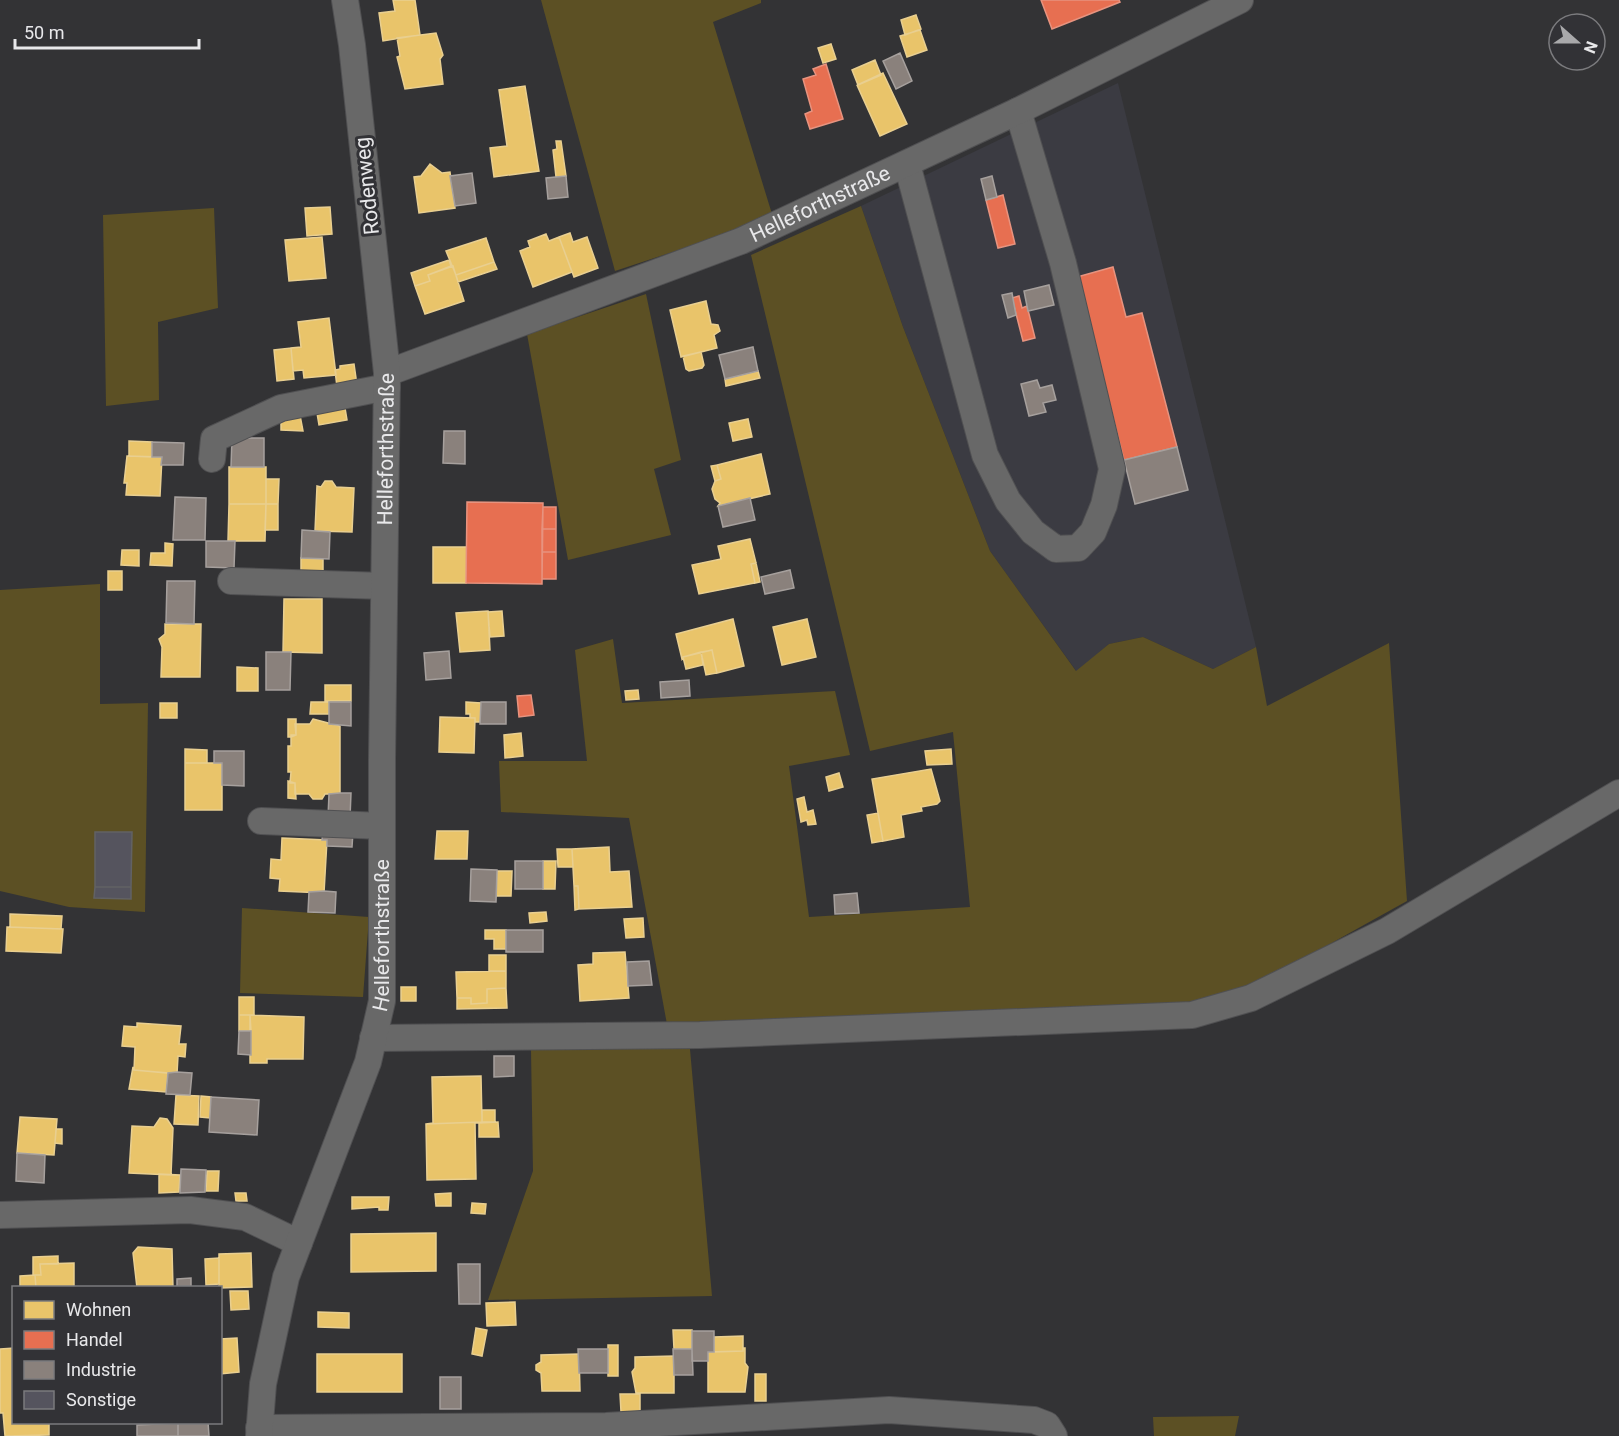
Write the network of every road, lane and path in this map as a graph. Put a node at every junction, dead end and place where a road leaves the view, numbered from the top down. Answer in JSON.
{"nodes":[{"id":1,"x":345,"y":0,"type":"edge"},
{"id":2,"x":1239,"y":0,"type":"edge"},
{"id":3,"x":1018,"y":111,"type":"junction"},
{"id":4,"x":907,"y":164,"type":"junction"},
{"id":5,"x":387,"y":380,"type":"junction"},
{"id":6,"x":212,"y":459,"type":"dead end"},
{"id":7,"x":231,"y":581,"type":"dead end"},
{"id":8,"x":384,"y":586,"type":"junction"},
{"id":9,"x":1619,"y":793,"type":"edge"},
{"id":10,"x":261,"y":821,"type":"dead end"},
{"id":11,"x":382,"y":826,"type":"junction"},
{"id":12,"x":374,"y":1038,"type":"junction"},
{"id":13,"x":0,"y":1215,"type":"edge"},
{"id":14,"x":299,"y":1243,"type":"junction"},
{"id":15,"x":606,"y":1431,"type":"edge"},
{"id":16,"x":259,"y":1432,"type":"edge"},
{"id":17,"x":1054,"y":1436,"type":"edge"}],
"edges":[{"from":1,"to":5,"type":"street","name":"Rodenweg"},
{"from":2,"to":3,"type":"street","name":"Helleforthstraße"},
{"from":3,"to":4,"type":"street","name":"Helleforthstraße"},
{"from":3,"to":4,"type":"street"},
{"from":4,"to":5,"type":"street","name":"Helleforthstraße"},
{"from":5,"to":6,"type":"street"},
{"from":5,"to":8,"type":"street","name":"Helleforthstraße"},
{"from":7,"to":8,"type":"street"},
{"from":8,"to":11,"type":"street","name":"Helleforthstraße"},
{"from":9,"to":12,"type":"street"},
{"from":10,"to":11,"type":"street"},
{"from":11,"to":12,"type":"street","name":"Helleforthstraße"},
{"from":12,"to":14,"type":"street","name":"Helleforthstraße"},
{"from":13,"to":14,"type":"street"},
{"from":14,"to":16,"type":"street","name":"Helleforthstraße"},
{"from":15,"to":16,"type":"street"},
{"from":15,"to":17,"type":"street"}]}
